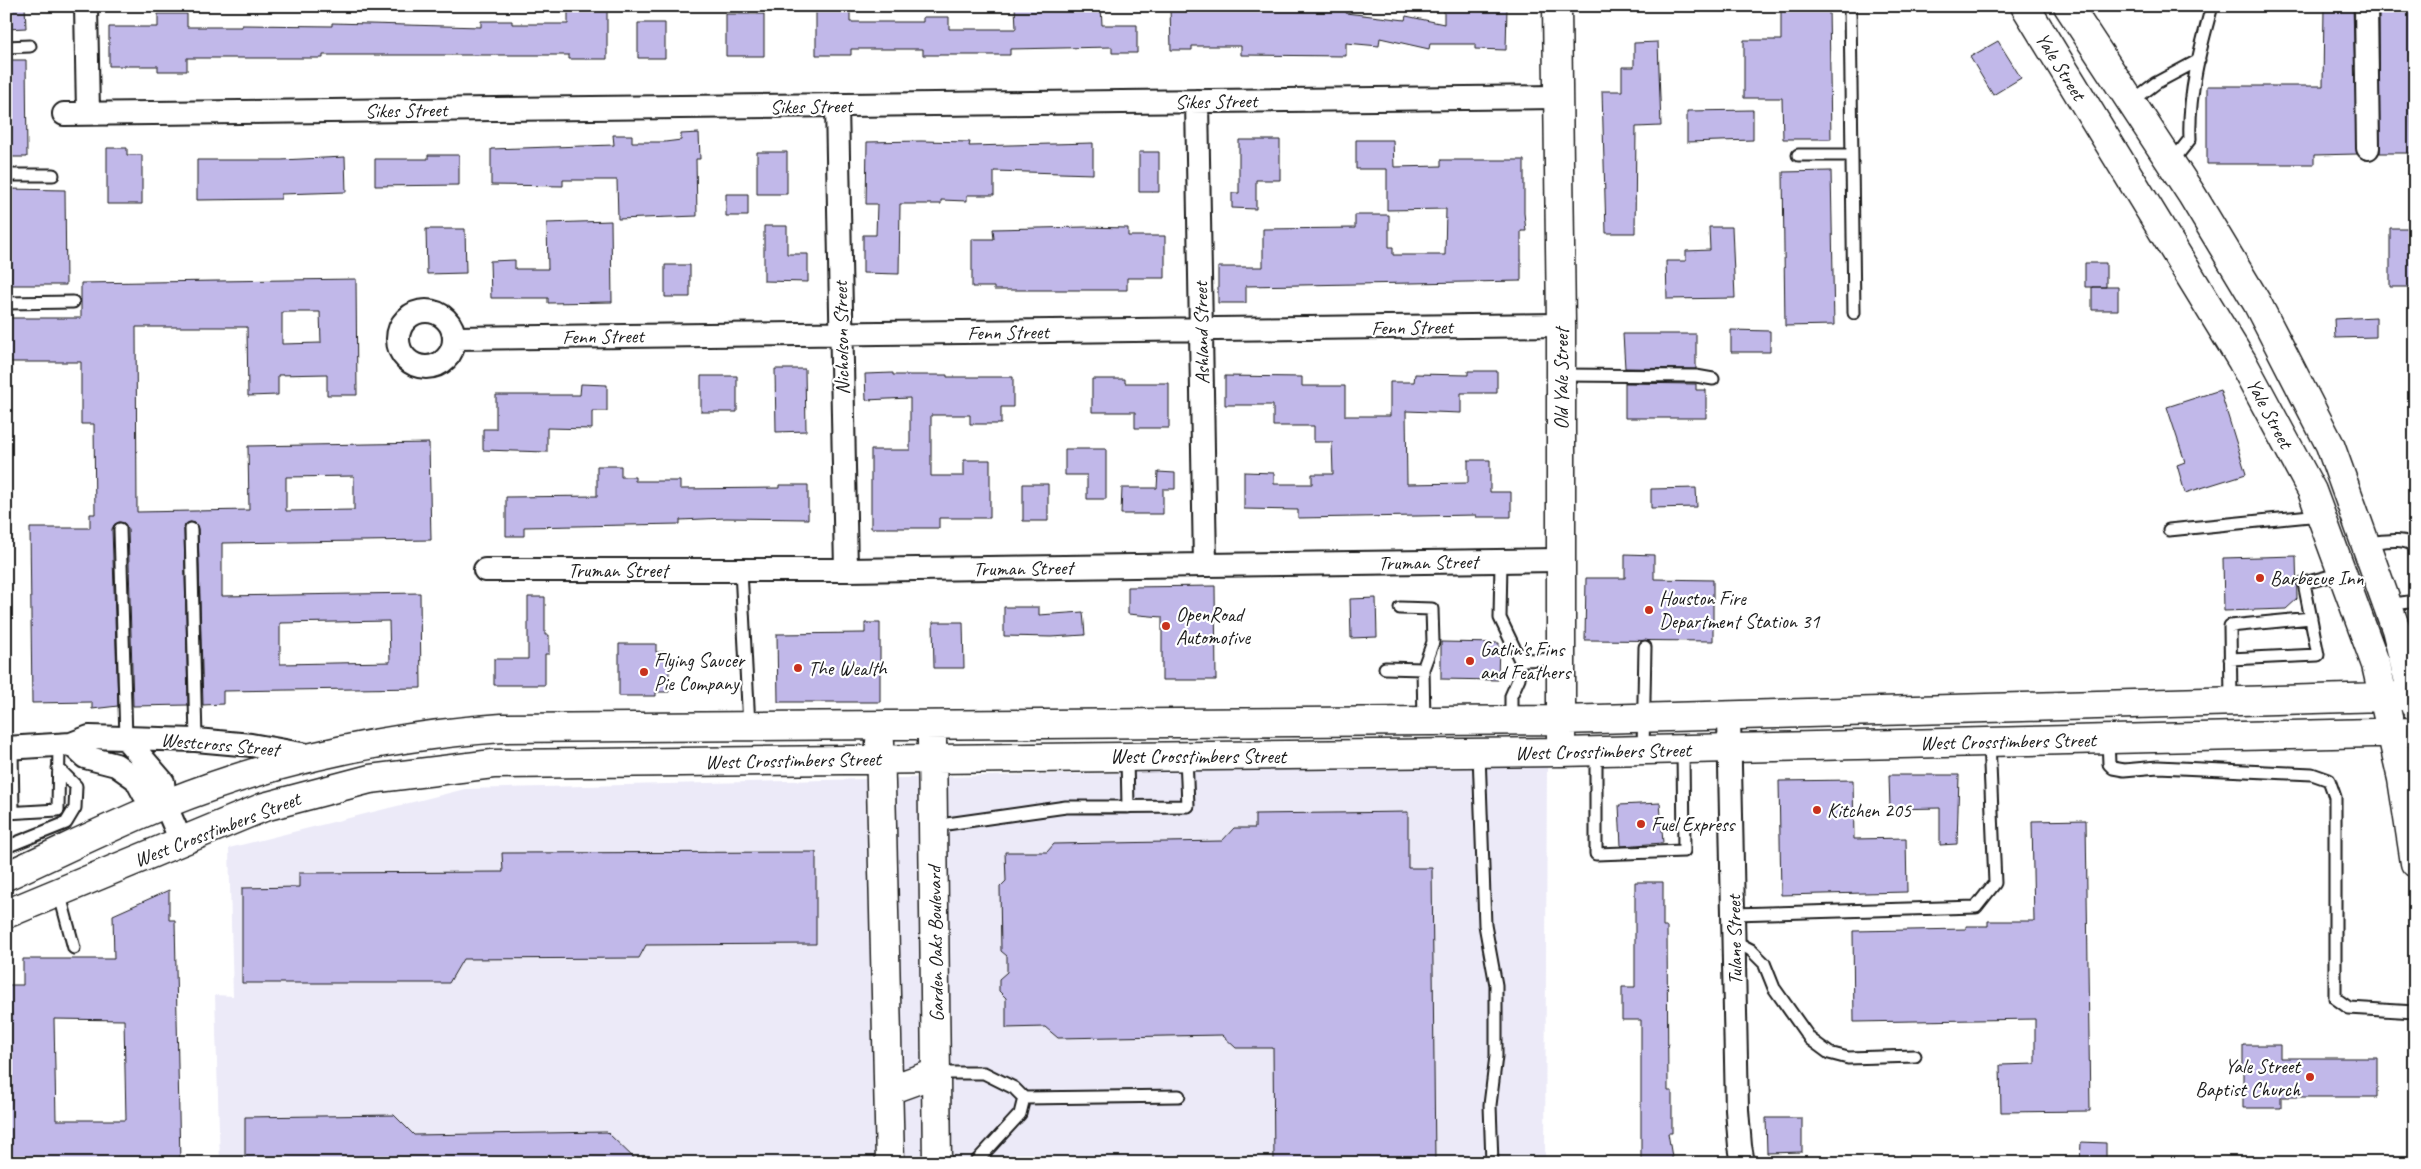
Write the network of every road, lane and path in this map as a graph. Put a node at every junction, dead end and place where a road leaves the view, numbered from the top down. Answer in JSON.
{"nodes":[{"id":1,"x":86,"y":6,"type":"edge"},
{"id":2,"x":1557,"y":6,"type":"edge"},
{"id":3,"x":1850,"y":6,"type":"edge"},
{"id":4,"x":2025,"y":6,"type":"edge"},
{"id":5,"x":2068,"y":6,"type":"edge"},
{"id":6,"x":2212,"y":6,"type":"edge"},
{"id":7,"x":2366,"y":6,"type":"edge"},
{"id":8,"x":30,"y":46,"type":"dead end"},
{"id":9,"x":6,"y":47,"type":"edge"},
{"id":10,"x":2199,"y":60,"type":"junction"},
{"id":11,"x":1558,"y":98,"type":"junction"},
{"id":12,"x":1197,"y":101,"type":"junction"},
{"id":13,"x":2131,"y":102,"type":"junction"},
{"id":14,"x":837,"y":105,"type":"junction"},
{"id":15,"x":88,"y":113,"type":"junction"},
{"id":16,"x":64,"y":114,"type":"dead end"},
{"id":17,"x":2368,"y":148,"type":"dead end"},
{"id":18,"x":1798,"y":155,"type":"dead end"},
{"id":19,"x":1852,"y":155,"type":"junction"},
{"id":20,"x":2171,"y":164,"type":"junction"},
{"id":21,"x":6,"y":175,"type":"edge"},
{"id":22,"x":53,"y":175,"type":"dead end"},
{"id":23,"x":2192,"y":195,"type":"junction"},
{"id":24,"x":2154,"y":218,"type":"junction"},
{"id":25,"x":73,"y":302,"type":"dead end"},
{"id":26,"x":6,"y":303,"type":"edge"},
{"id":27,"x":1854,"y":313,"type":"dead end"},
{"id":28,"x":1561,"y":325,"type":"junction"},
{"id":29,"x":1201,"y":329,"type":"junction"},
{"id":30,"x":841,"y":334,"type":"junction"},
{"id":31,"x":454,"y":338,"type":"dead end"},
{"id":32,"x":1561,"y":375,"type":"junction"},
{"id":33,"x":1713,"y":379,"type":"dead end"},
{"id":34,"x":2313,"y":413,"type":"junction"},
{"id":35,"x":2280,"y":432,"type":"junction"},
{"id":36,"x":2320,"y":514,"type":"junction"},
{"id":37,"x":191,"y":529,"type":"dead end"},
{"id":38,"x":120,"y":530,"type":"dead end"},
{"id":39,"x":2169,"y":530,"type":"dead end"},
{"id":40,"x":2367,"y":543,"type":"junction"},
{"id":41,"x":2415,"y":547,"type":"edge"},
{"id":42,"x":1561,"y":560,"type":"junction"},
{"id":43,"x":1501,"y":561,"type":"junction"},
{"id":44,"x":1205,"y":565,"type":"junction"},
{"id":45,"x":485,"y":570,"type":"dead end"},
{"id":46,"x":741,"y":570,"type":"junction"},
{"id":47,"x":846,"y":570,"type":"junction"},
{"id":48,"x":2342,"y":573,"type":"junction"},
{"id":49,"x":2415,"y":601,"type":"edge"},
{"id":50,"x":2388,"y":605,"type":"junction"},
{"id":51,"x":1400,"y":608,"type":"dead end"},
{"id":52,"x":2311,"y":618,"type":"junction"},
{"id":53,"x":1645,"y":647,"type":"dead end"},
{"id":54,"x":1561,"y":659,"type":"junction"},
{"id":55,"x":2230,"y":659,"type":"junction"},
{"id":56,"x":1520,"y":660,"type":"junction"},
{"id":57,"x":1385,"y":668,"type":"dead end"},
{"id":58,"x":1423,"y":669,"type":"junction"},
{"id":59,"x":2383,"y":698,"type":"junction"},
{"id":60,"x":2414,"y":699,"type":"edge"},
{"id":61,"x":2231,"y":701,"type":"junction"},
{"id":62,"x":1990,"y":707,"type":"junction"},
{"id":63,"x":1729,"y":717,"type":"junction"},
{"id":64,"x":1644,"y":718,"type":"junction"},
{"id":65,"x":1511,"y":720,"type":"junction"},
{"id":66,"x":1561,"y":720,"type":"junction"},
{"id":67,"x":1424,"y":721,"type":"junction"},
{"id":68,"x":1221,"y":722,"type":"junction"},
{"id":69,"x":879,"y":725,"type":"junction"},
{"id":70,"x":931,"y":725,"type":"junction"},
{"id":71,"x":741,"y":726,"type":"junction"},
{"id":72,"x":445,"y":732,"type":"junction"},
{"id":73,"x":2403,"y":733,"type":"edge"},
{"id":74,"x":126,"y":739,"type":"junction"},
{"id":75,"x":196,"y":740,"type":"junction"},
{"id":76,"x":2108,"y":740,"type":"junction"},
{"id":77,"x":1989,"y":741,"type":"junction"},
{"id":78,"x":65,"y":744,"type":"junction"},
{"id":79,"x":9,"y":748,"type":"edge"},
{"id":80,"x":1731,"y":748,"type":"junction"},
{"id":81,"x":1683,"y":749,"type":"junction"},
{"id":82,"x":1643,"y":750,"type":"junction"},
{"id":83,"x":1561,"y":752,"type":"junction"},
{"id":84,"x":1596,"y":752,"type":"junction"},
{"id":85,"x":1479,"y":753,"type":"junction"},
{"id":86,"x":1222,"y":755,"type":"junction"},
{"id":87,"x":313,"y":756,"type":"junction"},
{"id":88,"x":1127,"y":756,"type":"junction"},
{"id":89,"x":1186,"y":756,"type":"junction"},
{"id":90,"x":932,"y":758,"type":"junction"},
{"id":91,"x":881,"y":759,"type":"junction"},
{"id":92,"x":735,"y":761,"type":"junction"},
{"id":93,"x":58,"y":768,"type":"junction"},
{"id":94,"x":439,"y":769,"type":"junction"},
{"id":95,"x":165,"y":804,"type":"junction"},
{"id":96,"x":1128,"y":807,"type":"junction"},
{"id":97,"x":10,"y":812,"type":"edge"},
{"id":98,"x":933,"y":826,"type":"junction"},
{"id":99,"x":180,"y":841,"type":"junction"},
{"id":100,"x":6,"y":846,"type":"edge"},
{"id":101,"x":2415,"y":863,"type":"edge"},
{"id":102,"x":6,"y":876,"type":"edge"},
{"id":103,"x":59,"y":892,"type":"junction"},
{"id":104,"x":6,"y":914,"type":"edge"},
{"id":105,"x":1734,"y":914,"type":"junction"},
{"id":106,"x":1734,"y":941,"type":"junction"},
{"id":107,"x":74,"y":948,"type":"dead end"},
{"id":108,"x":2415,"y":1012,"type":"edge"},
{"id":109,"x":1915,"y":1056,"type":"dead end"},
{"id":110,"x":936,"y":1073,"type":"junction"},
{"id":111,"x":889,"y":1090,"type":"junction"},
{"id":112,"x":1179,"y":1096,"type":"dead end"},
{"id":113,"x":1024,"y":1098,"type":"junction"},
{"id":114,"x":890,"y":1163,"type":"edge"},
{"id":115,"x":937,"y":1163,"type":"edge"},
{"id":116,"x":975,"y":1163,"type":"edge"},
{"id":117,"x":1492,"y":1163,"type":"edge"},
{"id":118,"x":1743,"y":1163,"type":"edge"}],
"edges":[{"from":1,"to":15,"type":"street"},
{"from":2,"to":11,"type":"main road","name":"Old Yale Street"},
{"from":3,"to":19,"type":"lane"},
{"from":4,"to":24,"type":"main road","name":"Yale Street"},
{"from":5,"to":13,"type":"main road","name":"Yale Street"},
{"from":6,"to":10,"type":"lane"},
{"from":7,"to":17,"type":"street"},
{"from":8,"to":9,"type":"lane"},
{"from":10,"to":13,"type":"lane"},
{"from":10,"to":20,"type":"lane"},
{"from":11,"to":12,"type":"street","name":"Sikes Street"},
{"from":11,"to":28,"type":"main road","name":"Old Yale Street"},
{"from":12,"to":14,"type":"street","name":"Sikes Street"},
{"from":12,"to":29,"type":"street","name":"Ashland Street"},
{"from":13,"to":20,"type":"main road","name":"Yale Street"},
{"from":14,"to":15,"type":"street","name":"Sikes Street"},
{"from":14,"to":30,"type":"street","name":"Nicholson Street"},
{"from":15,"to":16,"type":"street","name":"Sikes Street"},
{"from":18,"to":19,"type":"lane"},
{"from":19,"to":27,"type":"lane"},
{"from":20,"to":23,"type":"main road","name":"Yale Street"},
{"from":21,"to":22,"type":"lane"},
{"from":23,"to":24,"type":"main road"},
{"from":23,"to":34,"type":"main road","name":"Yale Street"},
{"from":24,"to":35,"type":"main road","name":"Yale Street"},
{"from":25,"to":26,"type":"lane"},
{"from":28,"to":29,"type":"street","name":"Fenn Street"},
{"from":28,"to":32,"type":"main road","name":"Old Yale Street"},
{"from":29,"to":30,"type":"street","name":"Fenn Street"},
{"from":29,"to":44,"type":"street","name":"Ashland Street"},
{"from":30,"to":31,"type":"street","name":"Fenn Street"},
{"from":30,"to":47,"type":"street","name":"Nicholson Street"},
{"from":32,"to":33,"type":"lane"},
{"from":32,"to":42,"type":"main road","name":"Old Yale Street"},
{"from":34,"to":35,"type":"main road"},
{"from":34,"to":40,"type":"main road","name":"Yale Street"},
{"from":35,"to":36,"type":"main road","name":"Yale Street"},
{"from":36,"to":39,"type":"lane"},
{"from":36,"to":48,"type":"main road","name":"Yale Street"},
{"from":37,"to":75,"type":"lane"},
{"from":38,"to":74,"type":"lane"},
{"from":40,"to":41,"type":"lane"},
{"from":40,"to":50,"type":"main road","name":"Yale Street"},
{"from":42,"to":43,"type":"street","name":"Truman Street"},
{"from":42,"to":54,"type":"main road","name":"Old Yale Street"},
{"from":43,"to":44,"type":"street","name":"Truman Street"},
{"from":43,"to":56,"type":"lane"},
{"from":44,"to":47,"type":"street","name":"Truman Street"},
{"from":45,"to":46,"type":"street","name":"Truman Street"},
{"from":46,"to":47,"type":"street","name":"Truman Street"},
{"from":46,"to":71,"type":"lane"},
{"from":48,"to":52,"type":"lane"},
{"from":48,"to":59,"type":"main road","name":"Yale Street"},
{"from":49,"to":50,"type":"lane"},
{"from":50,"to":60,"type":"main road","name":"Yale Street"},
{"from":51,"to":58,"type":"lane"},
{"from":52,"to":55,"type":"lane"},
{"from":52,"to":55,"type":"lane"},
{"from":53,"to":64,"type":"lane"},
{"from":54,"to":56,"type":"lane"},
{"from":54,"to":66,"type":"main road","name":"Old Yale Street"},
{"from":55,"to":61,"type":"lane"},
{"from":56,"to":65,"type":"lane"},
{"from":57,"to":58,"type":"lane"},
{"from":58,"to":67,"type":"lane"},
{"from":59,"to":60,"type":"main road","name":"West Crosstimbers Street"},
{"from":59,"to":61,"type":"main road","name":"West Crosstimbers Street"},
{"from":59,"to":73,"type":"main road","name":"Yale Street"},
{"from":61,"to":62,"type":"main road","name":"West Crosstimbers Street"},
{"from":62,"to":63,"type":"main road","name":"West Crosstimbers Street"},
{"from":62,"to":77,"type":"main road"},
{"from":63,"to":64,"type":"main road","name":"West Crosstimbers Street"},
{"from":63,"to":80,"type":"street","name":"Tulane Street"},
{"from":64,"to":66,"type":"main road","name":"West Crosstimbers Street"},
{"from":64,"to":82,"type":"lane"},
{"from":65,"to":66,"type":"main road","name":"West Crosstimbers Street"},
{"from":65,"to":67,"type":"main road","name":"West Crosstimbers Street"},
{"from":66,"to":83,"type":"main road","name":"Old Yale Street"},
{"from":67,"to":68,"type":"main road","name":"West Crosstimbers Street"},
{"from":68,"to":70,"type":"main road","name":"West Crosstimbers Street"},
{"from":68,"to":86,"type":"main road"},
{"from":69,"to":70,"type":"main road","name":"West Crosstimbers Street"},
{"from":69,"to":71,"type":"main road","name":"West Crosstimbers Street"},
{"from":69,"to":91,"type":"main road"},
{"from":70,"to":90,"type":"main road","name":"Garden Oaks Boulevard"},
{"from":71,"to":72,"type":"main road","name":"West Crosstimbers Street"},
{"from":71,"to":92,"type":"main road"},
{"from":72,"to":87,"type":"main road","name":"West Crosstimbers Street"},
{"from":72,"to":94,"type":"main road"},
{"from":73,"to":76,"type":"main road","name":"West Crosstimbers Street"},
{"from":73,"to":101,"type":"main road","name":"Yale Street"},
{"from":74,"to":75,"type":"street","name":"Westcross Street"},
{"from":74,"to":78,"type":"street","name":"Westcross Street"},
{"from":74,"to":95,"type":"street","name":"Westcross Street"},
{"from":75,"to":87,"type":"street","name":"Westcross Street"},
{"from":76,"to":77,"type":"main road","name":"West Crosstimbers Street"},
{"from":76,"to":108,"type":"lane"},
{"from":77,"to":80,"type":"main road","name":"West Crosstimbers Street"},
{"from":77,"to":105,"type":"lane"},
{"from":78,"to":79,"type":"street","name":"Westcross Street"},
{"from":78,"to":93,"type":"lane"},
{"from":78,"to":95,"type":"street"},
{"from":79,"to":97,"type":"lane"},
{"from":80,"to":81,"type":"main road","name":"West Crosstimbers Street"},
{"from":80,"to":105,"type":"street","name":"Tulane Street"},
{"from":81,"to":82,"type":"main road","name":"West Crosstimbers Street"},
{"from":81,"to":84,"type":"lane"},
{"from":82,"to":84,"type":"main road","name":"West Crosstimbers Street"},
{"from":83,"to":84,"type":"main road","name":"West Crosstimbers Street"},
{"from":83,"to":85,"type":"main road","name":"West Crosstimbers Street"},
{"from":85,"to":86,"type":"main road","name":"West Crosstimbers Street"},
{"from":85,"to":117,"type":"lane"},
{"from":86,"to":89,"type":"main road","name":"West Crosstimbers Street"},
{"from":87,"to":95,"type":"main road","name":"West Crosstimbers Street"},
{"from":88,"to":89,"type":"main road","name":"West Crosstimbers Street"},
{"from":88,"to":90,"type":"main road","name":"West Crosstimbers Street"},
{"from":88,"to":96,"type":"lane"},
{"from":89,"to":96,"type":"lane"},
{"from":90,"to":91,"type":"main road","name":"West Crosstimbers Street"},
{"from":90,"to":98,"type":"main road","name":"Garden Oaks Boulevard"},
{"from":91,"to":92,"type":"main road","name":"West Crosstimbers Street"},
{"from":91,"to":111,"type":"main road"},
{"from":92,"to":94,"type":"main road","name":"West Crosstimbers Street"},
{"from":93,"to":97,"type":"lane"},
{"from":93,"to":100,"type":"lane"},
{"from":94,"to":99,"type":"main road","name":"West Crosstimbers Street"},
{"from":95,"to":99,"type":"street","name":"Westcross Street"},
{"from":95,"to":102,"type":"main road","name":"West Crosstimbers Street"},
{"from":96,"to":98,"type":"lane"},
{"from":98,"to":110,"type":"main road","name":"Garden Oaks Boulevard"},
{"from":99,"to":103,"type":"main road","name":"West Crosstimbers Street"},
{"from":103,"to":104,"type":"main road","name":"West Crosstimbers Street"},
{"from":103,"to":107,"type":"lane"},
{"from":105,"to":106,"type":"street","name":"Tulane Street"},
{"from":106,"to":109,"type":"lane"},
{"from":106,"to":118,"type":"street","name":"Tulane Street"},
{"from":110,"to":111,"type":"main road"},
{"from":110,"to":113,"type":"lane"},
{"from":110,"to":115,"type":"main road","name":"Garden Oaks Boulevard"},
{"from":111,"to":114,"type":"main road"},
{"from":112,"to":113,"type":"lane"},
{"from":113,"to":116,"type":"lane"}]}
